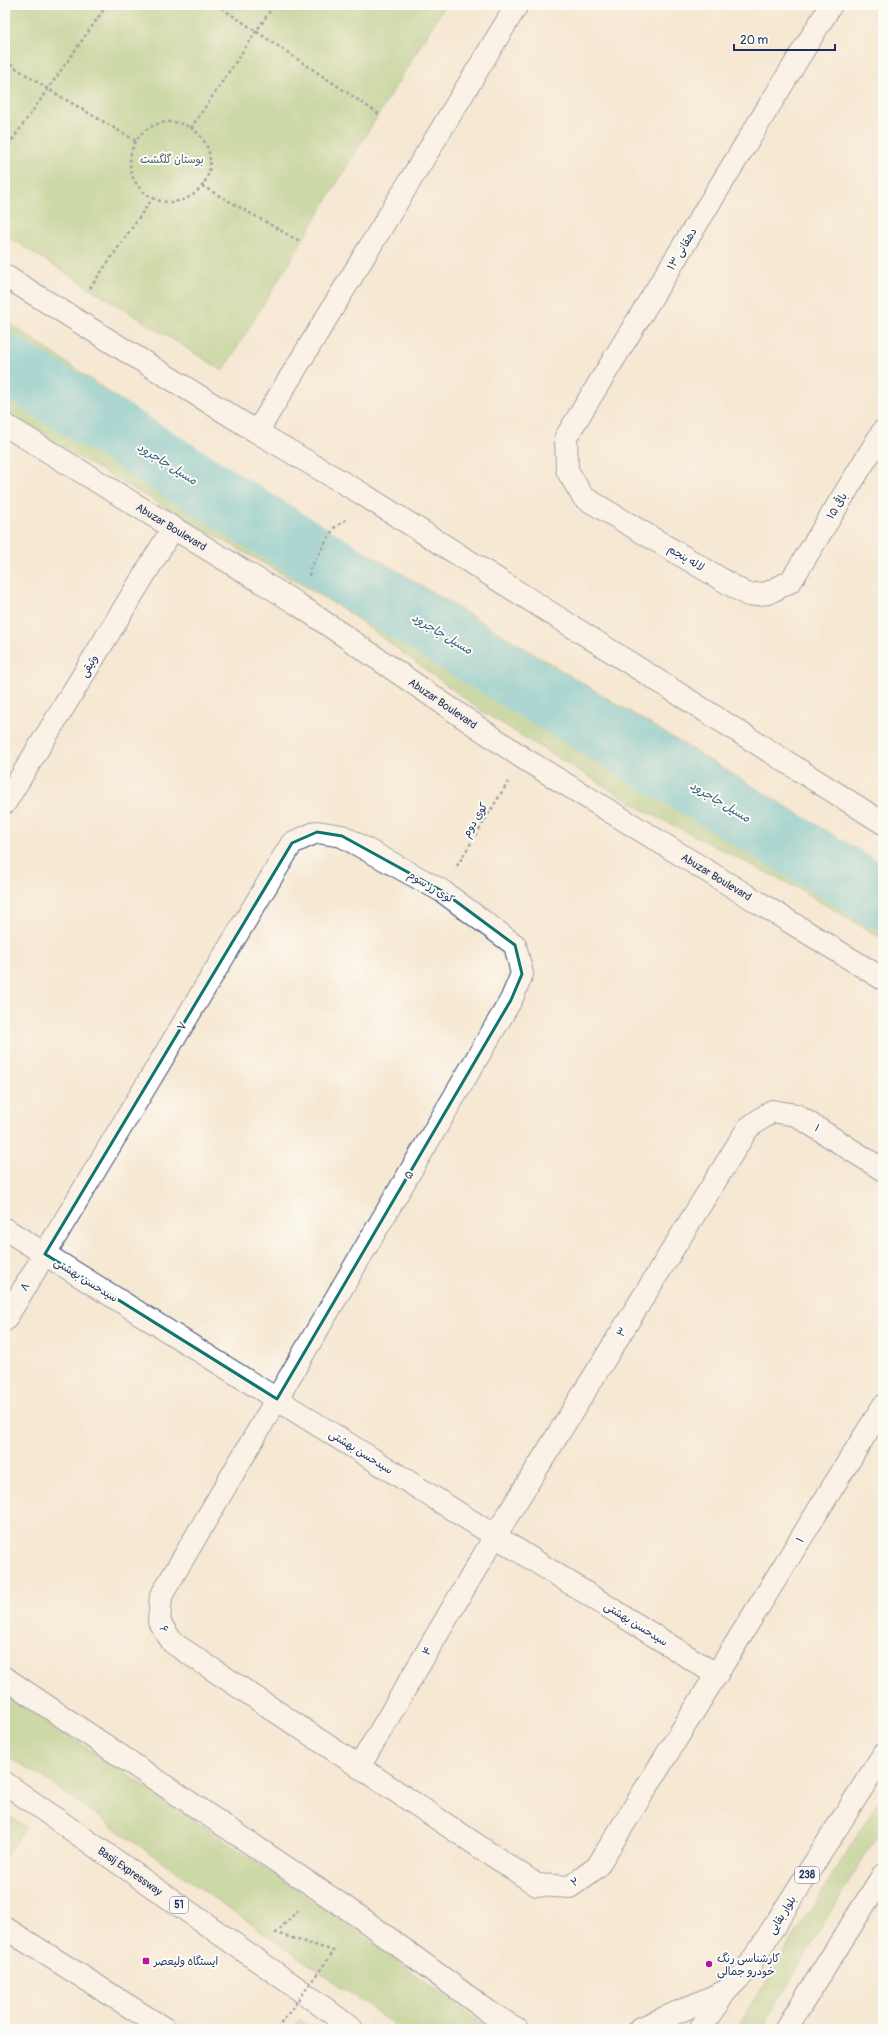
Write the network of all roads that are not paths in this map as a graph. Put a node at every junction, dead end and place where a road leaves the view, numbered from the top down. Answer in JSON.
{"nodes":[{"id":1,"x":517,"y":5,"type":"edge"},
{"id":2,"x":831,"y":5,"type":"edge"},
{"id":3,"x":5,"y":276,"type":"edge"},
{"id":4,"x":5,"y":425,"type":"edge"},
{"id":5,"x":883,"y":431,"type":"edge"},
{"id":6,"x":257,"y":432,"type":"junction"},
{"id":7,"x":583,"y":497,"type":"joint"},
{"id":8,"x":173,"y":528,"type":"junction"},
{"id":9,"x":791,"y":581,"type":"joint"},
{"id":10,"x":5,"y":803,"type":"edge"},
{"id":11,"x":883,"y":823,"type":"edge"},
{"id":12,"x":342,"y":836,"type":"joint"},
{"id":13,"x":515,"y":945,"type":"joint"},
{"id":14,"x":883,"y":979,"type":"edge"},
{"id":15,"x":748,"y":1128,"type":"joint"},
{"id":16,"x":883,"y":1170,"type":"edge"},
{"id":17,"x":5,"y":1229,"type":"edge"},
{"id":18,"x":45,"y":1254,"type":"junction"},
{"id":19,"x":5,"y":1320,"type":"edge"},
{"id":20,"x":277,"y":1399,"type":"junction"},
{"id":21,"x":883,"y":1406,"type":"edge"},
{"id":22,"x":495,"y":1536,"type":"junction"},
{"id":23,"x":717,"y":1674,"type":"junction"},
{"id":24,"x":5,"y":1678,"type":"edge"},
{"id":25,"x":883,"y":1755,"type":"edge"},
{"id":26,"x":359,"y":1767,"type":"junction"},
{"id":27,"x":5,"y":1783,"type":"edge"},
{"id":28,"x":883,"y":1875,"type":"edge"},
{"id":29,"x":5,"y":1928,"type":"edge"},
{"id":30,"x":726,"y":1991,"type":"junction"},
{"id":31,"x":794,"y":2020,"type":"edge"},
{"id":32,"x":165,"y":2029,"type":"edge"},
{"id":33,"x":352,"y":2029,"type":"edge"},
{"id":34,"x":517,"y":2029,"type":"edge"},
{"id":35,"x":639,"y":2029,"type":"edge"},
{"id":36,"x":700,"y":2029,"type":"edge"},
{"id":37,"x":786,"y":2029,"type":"edge"}],
"edges":[{"from":1,"to":6,"type":"main road"},
{"from":2,"to":7,"type":"main road","name":"دهقانی ۱۳"},
{"from":3,"to":6,"type":"main road"},
{"from":4,"to":8,"type":"main road","name":"Abuzar Boulevard"},
{"from":5,"to":9,"type":"main road","name":"باقی ۱۵"},
{"from":6,"to":11,"type":"main road"},
{"from":7,"to":9,"type":"main road","name":"لاله پنجم"},
{"from":8,"to":10,"type":"main road","name":"وثیقی"},
{"from":8,"to":14,"type":"main road","name":"Abuzar Boulevard"},
{"from":12,"to":13,"type":"main road","name":"کوی رز سوم"},
{"from":12,"to":18,"type":"main road","name":"۷"},
{"from":13,"to":20,"type":"main road","name":"۵"},
{"from":15,"to":16,"type":"main road","name":"۱"},
{"from":15,"to":22,"type":"main road","name":"۳"},
{"from":17,"to":18,"type":"main road","name":"سیدحسن بهشتی"},
{"from":18,"to":19,"type":"main road","name":"۸"},
{"from":18,"to":20,"type":"main road","name":"سیدحسن بهشتی"},
{"from":20,"to":22,"type":"main road","name":"سیدحسن بهشتی"},
{"from":20,"to":26,"type":"main road","name":"۶"},
{"from":21,"to":23,"type":"main road","name":"۱"},
{"from":22,"to":23,"type":"main road","name":"سیدحسن بهشتی"},
{"from":22,"to":26,"type":"main road","name":"۴"},
{"from":23,"to":26,"type":"main road","name":"۲"},
{"from":24,"to":34,"type":"main road"},
{"from":25,"to":30,"type":"main road","name":"بلوار بقایی","number":"238"},
{"from":27,"to":33,"type":"main road","name":"Basij Expressway","number":"51"},
{"from":28,"to":31,"type":"main road"},
{"from":29,"to":32,"type":"main road"},
{"from":30,"to":35,"type":"main road","name":"بلوار بقایی","number":"238"},
{"from":30,"to":36,"type":"main road"},
{"from":31,"to":37,"type":"main road"}]}
